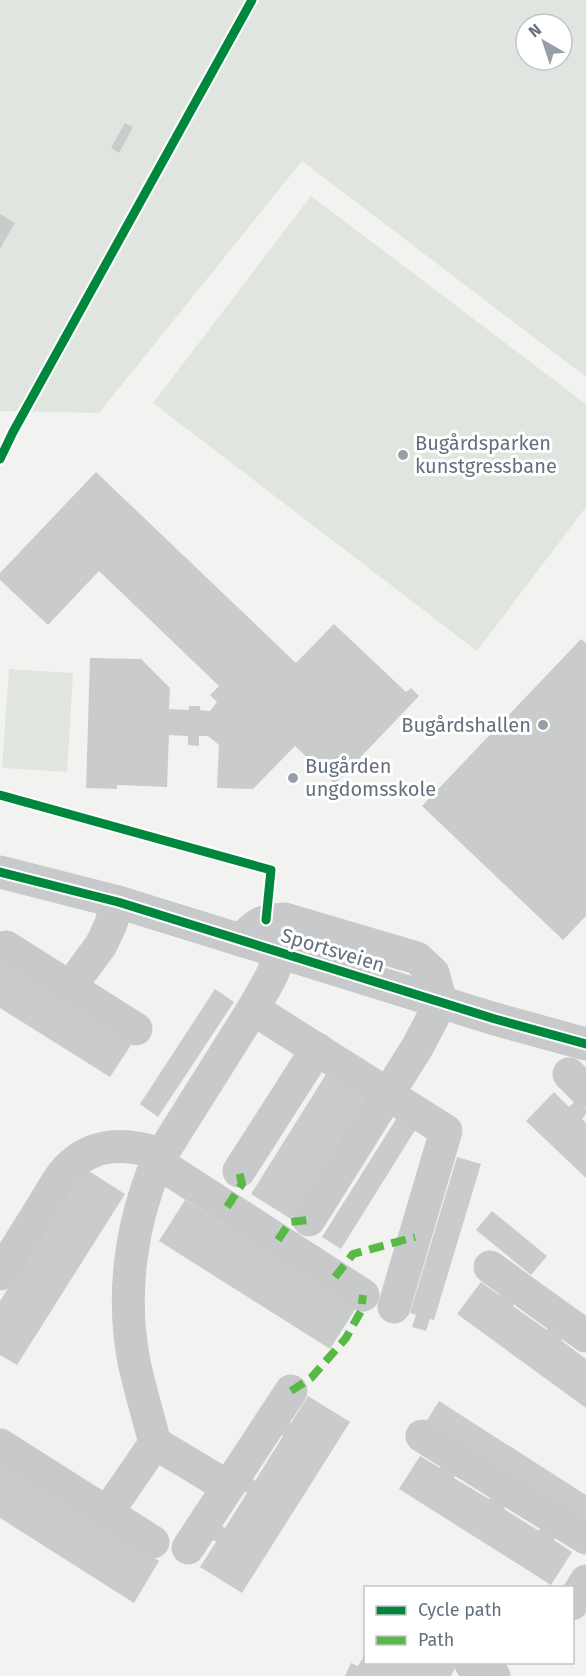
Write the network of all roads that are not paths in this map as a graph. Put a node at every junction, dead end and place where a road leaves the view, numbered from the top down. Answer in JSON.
{"nodes":[{"id":1,"x":0,"y":872,"type":"edge"},
{"id":2,"x":118,"y":902,"type":"junction"},
{"id":3,"x":241,"y":940,"type":"junction"},
{"id":4,"x":6,"y":947,"type":"dead end"},
{"id":5,"x":281,"y":953,"type":"junction"},
{"id":6,"x":70,"y":987,"type":"junction"},
{"id":7,"x":441,"y":1002,"type":"junction"},
{"id":8,"x":253,"y":1009,"type":"junction"},
{"id":9,"x":136,"y":1029,"type":"dead end"},
{"id":10,"x":586,"y":1044,"type":"edge"},
{"id":11,"x":317,"y":1049,"type":"junction"},
{"id":12,"x":388,"y":1094,"type":"junction"},
{"id":13,"x":159,"y":1158,"type":"junction"},
{"id":14,"x":239,"y":1171,"type":"dead end"},
{"id":15,"x":309,"y":1220,"type":"dead end"},
{"id":16,"x":490,"y":1267,"type":"dead end"},
{"id":17,"x":0,"y":1274,"type":"edge"},
{"id":18,"x":363,"y":1295,"type":"dead end"},
{"id":19,"x":394,"y":1307,"type":"dead end"},
{"id":20,"x":586,"y":1336,"type":"edge"},
{"id":21,"x":291,"y":1391,"type":"dead end"},
{"id":22,"x":422,"y":1436,"type":"dead end"},
{"id":23,"x":155,"y":1443,"type":"junction"},
{"id":24,"x":0,"y":1445,"type":"edge"},
{"id":25,"x":228,"y":1487,"type":"junction"},
{"id":26,"x":107,"y":1513,"type":"junction"},
{"id":27,"x":586,"y":1538,"type":"edge"},
{"id":28,"x":153,"y":1542,"type":"dead end"},
{"id":29,"x":188,"y":1548,"type":"dead end"},
{"id":30,"x":586,"y":1581,"type":"edge"},
{"id":31,"x":574,"y":1602,"type":"edge"}],
"edges":[{"from":1,"to":2,"type":"street","name":"Sportsveien"},
{"from":2,"to":3,"type":"street","name":"Sportsveien"},
{"from":2,"to":6,"type":"street"},
{"from":3,"to":5,"type":"street","name":"Sportsveien"},
{"from":3,"to":7,"type":"street"},
{"from":4,"to":6,"type":"street"},
{"from":5,"to":7,"type":"street","name":"Sportsveien"},
{"from":5,"to":8,"type":"street"},
{"from":6,"to":9,"type":"street"},
{"from":7,"to":10,"type":"street","name":"Sportsveien"},
{"from":7,"to":12,"type":"street"},
{"from":8,"to":11,"type":"street"},
{"from":8,"to":13,"type":"street"},
{"from":11,"to":12,"type":"street"},
{"from":11,"to":14,"type":"street"},
{"from":12,"to":15,"type":"street"},
{"from":12,"to":19,"type":"street"},
{"from":13,"to":17,"type":"street"},
{"from":13,"to":18,"type":"street"},
{"from":13,"to":23,"type":"street"},
{"from":16,"to":20,"type":"street"},
{"from":21,"to":25,"type":"street"},
{"from":22,"to":27,"type":"street"},
{"from":23,"to":25,"type":"street"},
{"from":23,"to":26,"type":"street"},
{"from":24,"to":26,"type":"street"},
{"from":25,"to":29,"type":"street"},
{"from":26,"to":28,"type":"street"},
{"from":30,"to":31,"type":"street"}]}
